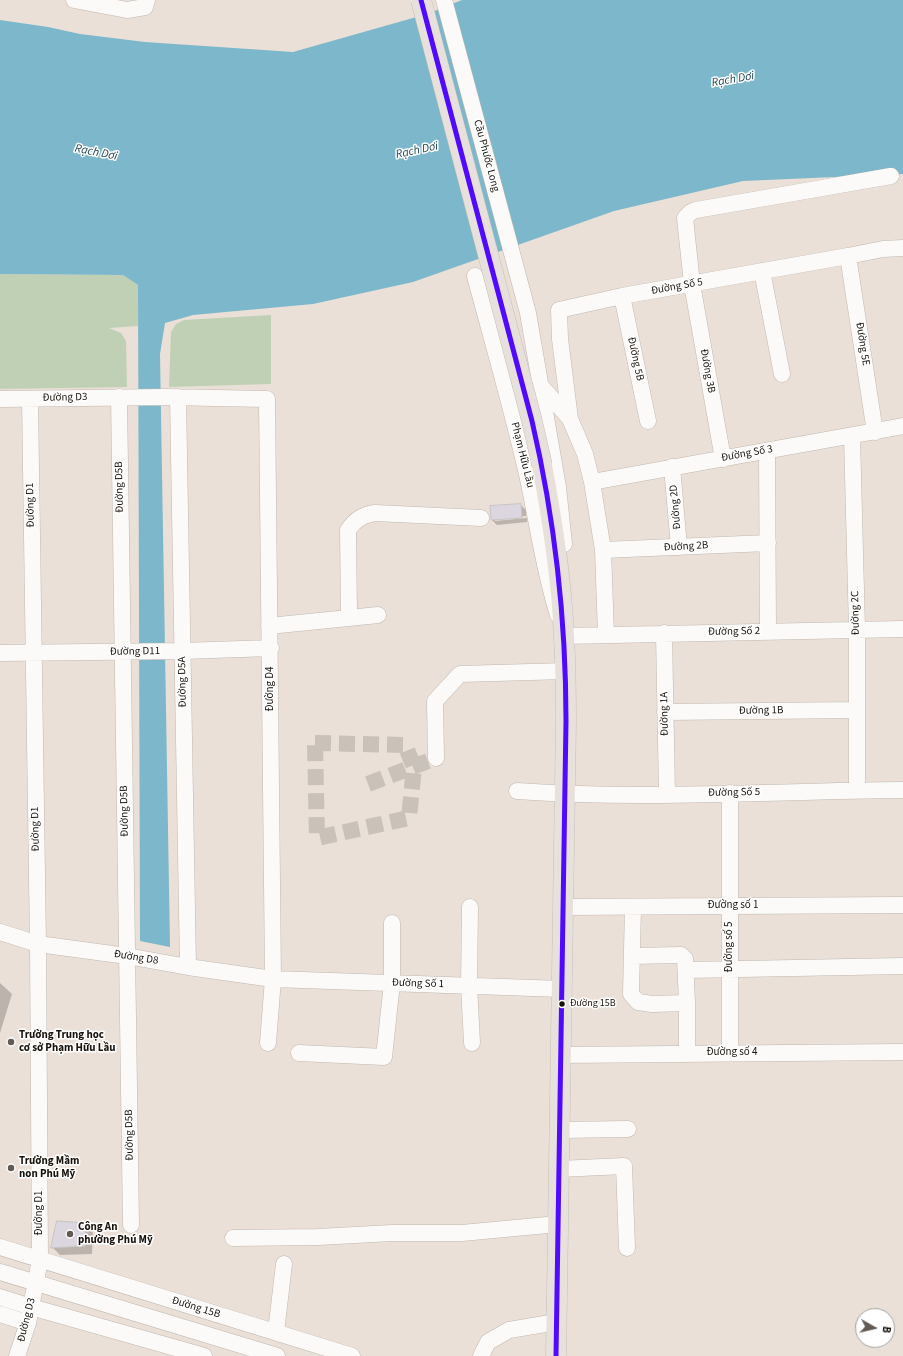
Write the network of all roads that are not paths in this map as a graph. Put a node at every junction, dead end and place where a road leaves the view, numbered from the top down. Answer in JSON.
{"nodes":[{"id":1,"x":74,"y":0,"type":"edge"},
{"id":2,"x":147,"y":0,"type":"edge"},
{"id":3,"x":421,"y":0,"type":"edge"},
{"id":4,"x":444,"y":0,"type":"edge"},
{"id":5,"x":891,"y":176,"type":"dead end"},
{"id":6,"x":903,"y":248,"type":"edge"},
{"id":7,"x":848,"y":256,"type":"junction"},
{"id":8,"x":762,"y":272,"type":"junction"},
{"id":9,"x":475,"y":276,"type":"dead end"},
{"id":10,"x":692,"y":284,"type":"junction"},
{"id":11,"x":622,"y":296,"type":"junction"},
{"id":12,"x":529,"y":316,"type":"junction"},
{"id":13,"x":490,"y":331,"type":"junction"},
{"id":14,"x":782,"y":374,"type":"dead end"},
{"id":15,"x":542,"y":387,"type":"junction"},
{"id":16,"x":124,"y":397,"type":"junction"},
{"id":17,"x":172,"y":397,"type":"junction"},
{"id":18,"x":30,"y":398,"type":"junction"},
{"id":19,"x":0,"y":399,"type":"edge"},
{"id":20,"x":570,"y":419,"type":"junction"},
{"id":21,"x":648,"y":421,"type":"dead end"},
{"id":22,"x":903,"y":426,"type":"edge"},
{"id":23,"x":875,"y":432,"type":"junction"},
{"id":24,"x":852,"y":436,"type":"junction"},
{"id":25,"x":767,"y":451,"type":"junction"},
{"id":26,"x":723,"y":459,"type":"junction"},
{"id":27,"x":672,"y":467,"type":"junction"},
{"id":28,"x":592,"y":482,"type":"junction"},
{"id":29,"x":481,"y":518,"type":"dead end"},
{"id":30,"x":768,"y":543,"type":"junction"},
{"id":31,"x":679,"y":547,"type":"junction"},
{"id":32,"x":603,"y":550,"type":"junction"},
{"id":33,"x":378,"y":615,"type":"dead end"},
{"id":34,"x":348,"y":618,"type":"junction"},
{"id":35,"x":269,"y":626,"type":"junction"},
{"id":36,"x":903,"y":629,"type":"edge"},
{"id":37,"x":857,"y":630,"type":"junction"},
{"id":38,"x":768,"y":631,"type":"junction"},
{"id":39,"x":664,"y":633,"type":"junction"},
{"id":40,"x":606,"y":635,"type":"junction"},
{"id":41,"x":564,"y":636,"type":"junction"},
{"id":42,"x":271,"y":648,"type":"junction"},
{"id":43,"x":174,"y":651,"type":"junction"},
{"id":44,"x":127,"y":652,"type":"junction"},
{"id":45,"x":0,"y":653,"type":"edge"},
{"id":46,"x":34,"y":653,"type":"junction"},
{"id":47,"x":566,"y":671,"type":"junction"},
{"id":48,"x":857,"y":710,"type":"junction"},
{"id":49,"x":666,"y":712,"type":"junction"},
{"id":50,"x":436,"y":758,"type":"dead end"},
{"id":51,"x":857,"y":790,"type":"junction"},
{"id":52,"x":903,"y":790,"type":"edge"},
{"id":53,"x":517,"y":791,"type":"dead end"},
{"id":54,"x":730,"y":793,"type":"junction"},
{"id":55,"x":565,"y":794,"type":"junction"},
{"id":56,"x":667,"y":795,"type":"junction"},
{"id":57,"x":903,"y":905,"type":"edge"},
{"id":58,"x":730,"y":906,"type":"junction"},
{"id":59,"x":470,"y":907,"type":"dead end"},
{"id":60,"x":563,"y":907,"type":"junction"},
{"id":61,"x":633,"y":907,"type":"junction"},
{"id":62,"x":392,"y":923,"type":"dead end"},
{"id":63,"x":0,"y":932,"type":"edge"},
{"id":64,"x":38,"y":944,"type":"junction"},
{"id":65,"x":127,"y":956,"type":"junction"},
{"id":66,"x":632,"y":956,"type":"junction"},
{"id":67,"x":903,"y":966,"type":"edge"},
{"id":68,"x":188,"y":967,"type":"junction"},
{"id":69,"x":730,"y":969,"type":"junction"},
{"id":70,"x":686,"y":970,"type":"junction"},
{"id":71,"x":273,"y":979,"type":"junction"},
{"id":72,"x":392,"y":983,"type":"junction"},
{"id":73,"x":470,"y":986,"type":"junction"},
{"id":74,"x":562,"y":989,"type":"junction"},
{"id":75,"x":687,"y":1003,"type":"junction"},
{"id":76,"x":268,"y":1043,"type":"dead end"},
{"id":77,"x":472,"y":1043,"type":"dead end"},
{"id":78,"x":903,"y":1052,"type":"edge"},
{"id":79,"x":299,"y":1053,"type":"dead end"},
{"id":80,"x":687,"y":1053,"type":"junction"},
{"id":81,"x":730,"y":1053,"type":"junction"},
{"id":82,"x":561,"y":1055,"type":"junction"},
{"id":83,"x":628,"y":1129,"type":"dead end"},
{"id":84,"x":560,"y":1130,"type":"junction"},
{"id":85,"x":559,"y":1169,"type":"junction"},
{"id":86,"x":558,"y":1224,"type":"junction"},
{"id":87,"x":131,"y":1225,"type":"dead end"},
{"id":88,"x":233,"y":1238,"type":"dead end"},
{"id":89,"x":0,"y":1247,"type":"edge"},
{"id":90,"x":627,"y":1248,"type":"dead end"},
{"id":91,"x":40,"y":1260,"type":"junction"},
{"id":92,"x":284,"y":1264,"type":"dead end"},
{"id":93,"x":0,"y":1272,"type":"edge"},
{"id":94,"x":36,"y":1283,"type":"junction"},
{"id":95,"x":0,"y":1298,"type":"edge"},
{"id":96,"x":31,"y":1308,"type":"junction"},
{"id":97,"x":0,"y":1314,"type":"edge"},
{"id":98,"x":557,"y":1322,"type":"junction"},
{"id":99,"x":28,"y":1323,"type":"junction"},
{"id":100,"x":276,"y":1332,"type":"junction"},
{"id":101,"x":17,"y":1356,"type":"edge"},
{"id":102,"x":204,"y":1356,"type":"edge"},
{"id":103,"x":277,"y":1356,"type":"edge"},
{"id":104,"x":352,"y":1356,"type":"edge"},
{"id":105,"x":481,"y":1356,"type":"edge"},
{"id":106,"x":556,"y":1356,"type":"edge"}],
"edges":[{"from":1,"to":2,"type":"street"},
{"from":3,"to":41,"type":"main road","name":"Phạm Hữu Lầu","bridge":true},
{"from":4,"to":12,"type":"street","name":"Cầu Phước Long"},
{"from":5,"to":10,"type":"street","name":"Đường 3B"},
{"from":6,"to":7,"type":"street","name":"Đường Số 5"},
{"from":7,"to":8,"type":"street","name":"Đường Số 5"},
{"from":7,"to":23,"type":"street","name":"Đường 5E"},
{"from":8,"to":10,"type":"street","name":"Đường Số 5"},
{"from":8,"to":14,"type":"street"},
{"from":9,"to":13,"type":"street","name":"Phạm Hữu Lầu"},
{"from":10,"to":11,"type":"street","name":"Đường Số 5"},
{"from":10,"to":26,"type":"street","name":"Đường 3B"},
{"from":11,"to":20,"type":"street","name":"Đường Số 5"},
{"from":11,"to":21,"type":"street","name":"Đường 5B"},
{"from":12,"to":13,"type":"street"},
{"from":12,"to":15,"type":"street","name":"Phạm Hữu Lầu"},
{"from":13,"to":41,"type":"street","name":"Phạm Hữu Lầu"},
{"from":15,"to":20,"type":"street"},
{"from":15,"to":41,"type":"street","name":"Phạm Hữu Lầu"},
{"from":16,"to":17,"type":"street","name":"Đường D3"},
{"from":16,"to":18,"type":"street","name":"Đường D3"},
{"from":16,"to":44,"type":"street","name":"Đường D5B"},
{"from":17,"to":35,"type":"street","name":"Đường D4"},
{"from":17,"to":43,"type":"street","name":"Đường D5A"},
{"from":18,"to":19,"type":"street","name":"Đường D3"},
{"from":18,"to":46,"type":"street","name":"Đường D1"},
{"from":20,"to":28,"type":"street"},
{"from":22,"to":23,"type":"street","name":"Đường Số 3"},
{"from":23,"to":24,"type":"street","name":"Đường Số 3"},
{"from":24,"to":25,"type":"street","name":"Đường Số 3"},
{"from":24,"to":37,"type":"street","name":"Đường 2C"},
{"from":25,"to":26,"type":"street","name":"Đường Số 3"},
{"from":25,"to":30,"type":"street"},
{"from":26,"to":27,"type":"street","name":"Đường Số 3"},
{"from":27,"to":28,"type":"street","name":"Đường Số 3"},
{"from":27,"to":31,"type":"street","name":"Đường 2D"},
{"from":28,"to":32,"type":"street"},
{"from":29,"to":34,"type":"street"},
{"from":30,"to":31,"type":"street","name":"Đường 2B"},
{"from":30,"to":38,"type":"street"},
{"from":31,"to":32,"type":"street","name":"Đường 2B"},
{"from":32,"to":40,"type":"street"},
{"from":33,"to":34,"type":"street"},
{"from":34,"to":35,"type":"street"},
{"from":35,"to":42,"type":"street","name":"Đường D4"},
{"from":36,"to":37,"type":"street","name":"Đường Số 2"},
{"from":37,"to":38,"type":"street","name":"Đường Số 2"},
{"from":37,"to":48,"type":"street","name":"Đường 2C"},
{"from":38,"to":39,"type":"street","name":"Đường Số 2"},
{"from":39,"to":40,"type":"street","name":"Đường Số 2"},
{"from":39,"to":49,"type":"street","name":"Đường 1A"},
{"from":40,"to":41,"type":"street","name":"Đường Số 2"},
{"from":41,"to":47,"type":"main road","name":"Phạm Hữu Lầu"},
{"from":42,"to":43,"type":"street","name":"Đường D11"},
{"from":42,"to":71,"type":"street","name":"Đường D4"},
{"from":43,"to":44,"type":"street","name":"Đường D11"},
{"from":43,"to":68,"type":"street","name":"Đường D5A"},
{"from":44,"to":46,"type":"street","name":"Đường D11"},
{"from":44,"to":65,"type":"street","name":"Đường D5B"},
{"from":45,"to":46,"type":"street","name":"Đường D11"},
{"from":46,"to":64,"type":"street","name":"Đường D1"},
{"from":47,"to":50,"type":"street"},
{"from":47,"to":55,"type":"main road","name":"Phạm Hữu Lầu"},
{"from":48,"to":49,"type":"street","name":"Đường 1B"},
{"from":48,"to":51,"type":"street","name":"Đường 2C"},
{"from":49,"to":56,"type":"street","name":"Đường 1A"},
{"from":51,"to":52,"type":"street","name":"Đường Số 5"},
{"from":51,"to":54,"type":"street","name":"Đường Số 5"},
{"from":53,"to":55,"type":"street","name":"Đường Số 5"},
{"from":54,"to":56,"type":"street","name":"Đường Số 5"},
{"from":54,"to":58,"type":"street","name":"Đường số 5"},
{"from":55,"to":56,"type":"street","name":"Đường Số 5"},
{"from":55,"to":60,"type":"main road","name":"Phạm Hữu Lầu"},
{"from":57,"to":58,"type":"street","name":"Đường số 1"},
{"from":58,"to":61,"type":"street","name":"Đường số 1"},
{"from":58,"to":69,"type":"street","name":"Đường số 5"},
{"from":59,"to":73,"type":"street"},
{"from":60,"to":61,"type":"street","name":"Đường số 1"},
{"from":60,"to":74,"type":"main road","name":"Phạm Hữu Lầu"},
{"from":61,"to":66,"type":"street"},
{"from":62,"to":72,"type":"street"},
{"from":63,"to":64,"type":"street","name":"Đường D8"},
{"from":64,"to":65,"type":"street","name":"Đường D8"},
{"from":64,"to":91,"type":"street","name":"Đường D1"},
{"from":65,"to":68,"type":"street","name":"Đường D8"},
{"from":65,"to":87,"type":"street","name":"Đường D5B"},
{"from":66,"to":70,"type":"street"},
{"from":66,"to":75,"type":"street"},
{"from":67,"to":69,"type":"street"},
{"from":68,"to":71,"type":"street","name":"Đường D8"},
{"from":69,"to":70,"type":"street"},
{"from":69,"to":81,"type":"street","name":"Đường số 5"},
{"from":70,"to":75,"type":"street"},
{"from":71,"to":72,"type":"street","name":"Đường Số 1"},
{"from":71,"to":76,"type":"street","name":"Đường D4"},
{"from":72,"to":73,"type":"street","name":"Đường Số 1"},
{"from":72,"to":79,"type":"street"},
{"from":73,"to":74,"type":"street","name":"Đường Số 1"},
{"from":73,"to":77,"type":"street"},
{"from":74,"to":82,"type":"main road","name":"Phạm Hữu Lầu"},
{"from":75,"to":80,"type":"street"},
{"from":78,"to":81,"type":"street","name":"Đường số 4"},
{"from":80,"to":81,"type":"street","name":"Đường số 4"},
{"from":80,"to":82,"type":"street","name":"Đường số 4"},
{"from":82,"to":84,"type":"main road","name":"Phạm Hữu Lầu"},
{"from":83,"to":84,"type":"street"},
{"from":84,"to":85,"type":"main road","name":"Phạm Hữu Lầu"},
{"from":85,"to":86,"type":"main road","name":"Phạm Hữu Lầu"},
{"from":85,"to":90,"type":"street"},
{"from":86,"to":88,"type":"street"},
{"from":86,"to":98,"type":"main road","name":"Phạm Hữu Lầu"},
{"from":89,"to":91,"type":"street","name":"Đường 15B"},
{"from":91,"to":94,"type":"street","name":"Đường D1"},
{"from":91,"to":100,"type":"street","name":"Đường 15B"},
{"from":92,"to":100,"type":"street"},
{"from":93,"to":94,"type":"street","name":"Đường 15B"},
{"from":94,"to":96,"type":"street","name":"Đường D3"},
{"from":94,"to":103,"type":"street","name":"Đường 15B"},
{"from":95,"to":96,"type":"street"},
{"from":96,"to":99,"type":"street","name":"Đường D3"},
{"from":96,"to":102,"type":"street"},
{"from":97,"to":99,"type":"street"},
{"from":98,"to":105,"type":"street"},
{"from":98,"to":106,"type":"main road","name":"Phạm Hữu Lầu"},
{"from":99,"to":101,"type":"street","name":"Đường D3"},
{"from":100,"to":104,"type":"street","name":"Đường 15B"}]}
